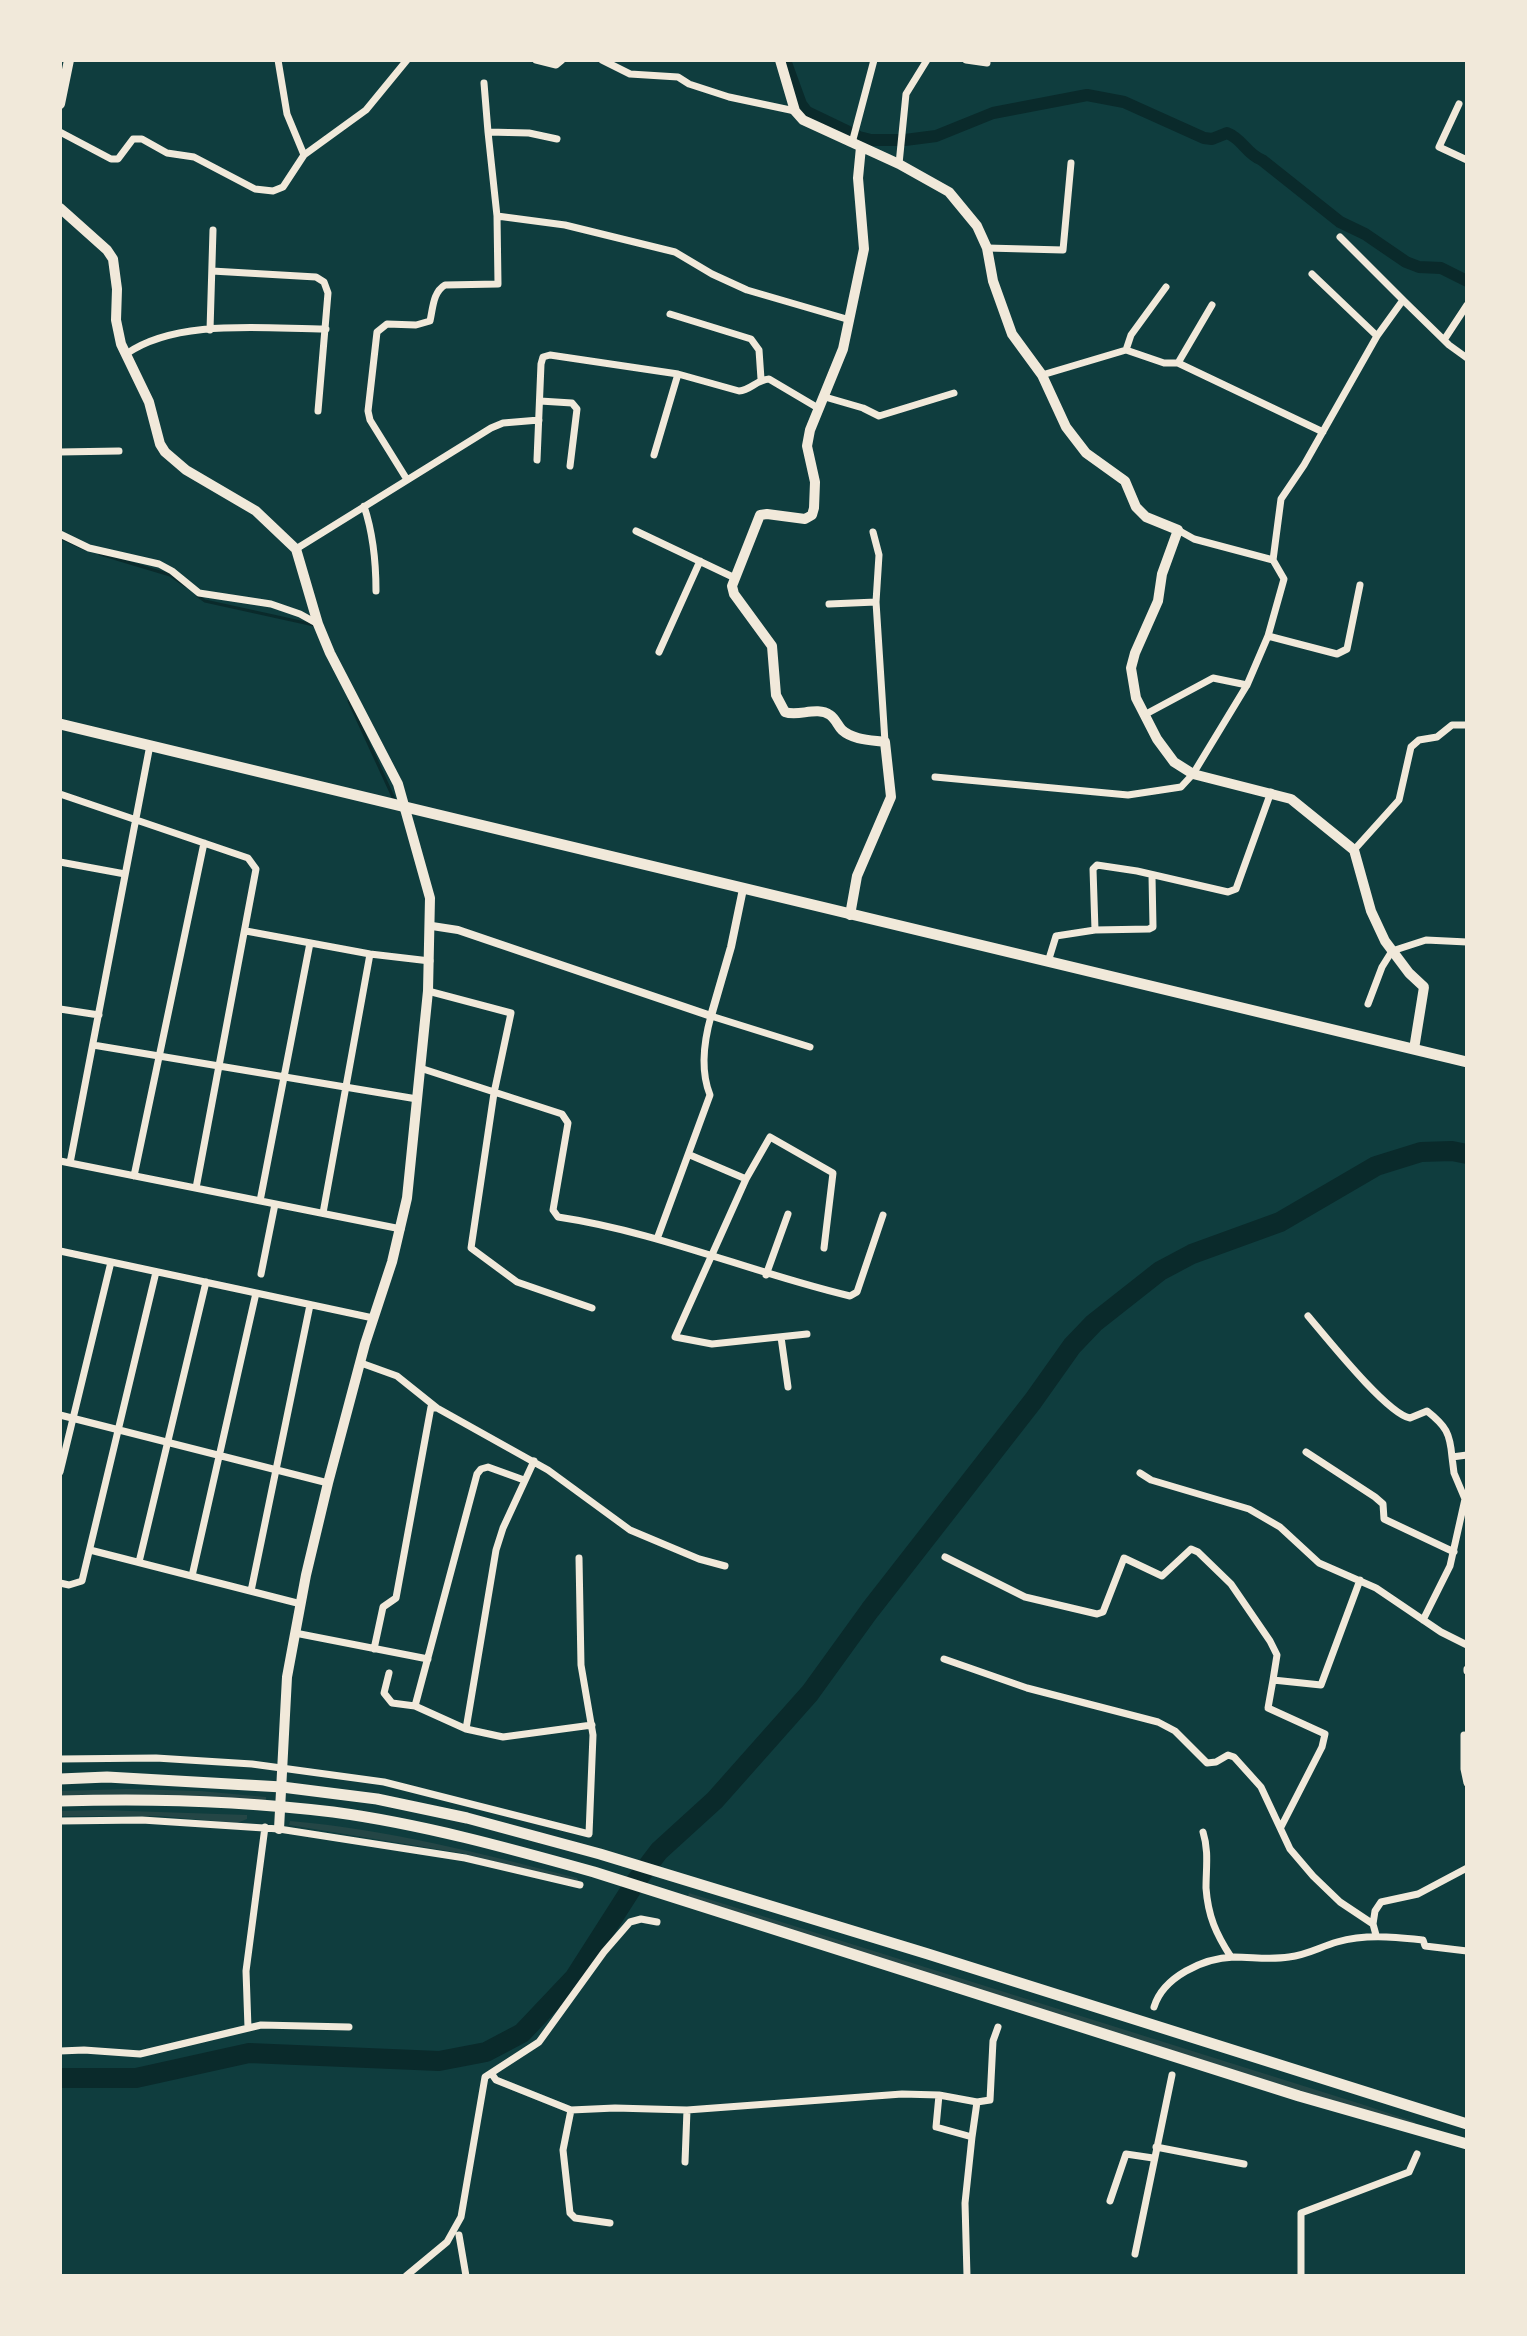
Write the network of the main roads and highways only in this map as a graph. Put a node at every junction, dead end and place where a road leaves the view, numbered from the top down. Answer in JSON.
{"nodes":[{"id":1,"x":69,"y":60,"type":"edge"},
{"id":2,"x":780,"y":60,"type":"edge"},
{"id":3,"x":60,"y":104,"type":"edge"},
{"id":4,"x":856,"y":139,"type":"junction"},
{"id":5,"x":60,"y":208,"type":"edge"},
{"id":6,"x":60,"y":724,"type":"edge"},
{"id":7,"x":404,"y":807,"type":"junction"},
{"id":8,"x":850,"y":915,"type":"junction"},
{"id":9,"x":1414,"y":1049,"type":"junction"},
{"id":10,"x":1467,"y":1062,"type":"edge"},
{"id":11,"x":60,"y":1779,"type":"edge"},
{"id":12,"x":282,"y":1787,"type":"junction"},
{"id":13,"x":60,"y":1801,"type":"edge"},
{"id":14,"x":280,"y":1807,"type":"junction"},
{"id":15,"x":279,"y":1829,"type":"road end"},
{"id":16,"x":1467,"y":2124,"type":"edge"},
{"id":17,"x":1467,"y":2144,"type":"edge"}],
"edges":[{"from":1,"to":3,"type":"main road"},
{"from":2,"to":4,"type":"main road"},
{"from":4,"to":8,"type":"main road"},
{"from":4,"to":9,"type":"main road"},
{"from":5,"to":7,"type":"main road"},
{"from":6,"to":7,"type":"main road"},
{"from":7,"to":8,"type":"main road"},
{"from":7,"to":12,"type":"main road"},
{"from":8,"to":9,"type":"main road"},
{"from":9,"to":10,"type":"main road"},
{"from":11,"to":12,"type":"main road"},
{"from":12,"to":14,"type":"main road"},
{"from":12,"to":16,"type":"main road"},
{"from":13,"to":14,"type":"main road"},
{"from":14,"to":15,"type":"main road"},
{"from":14,"to":17,"type":"main road"}]}
